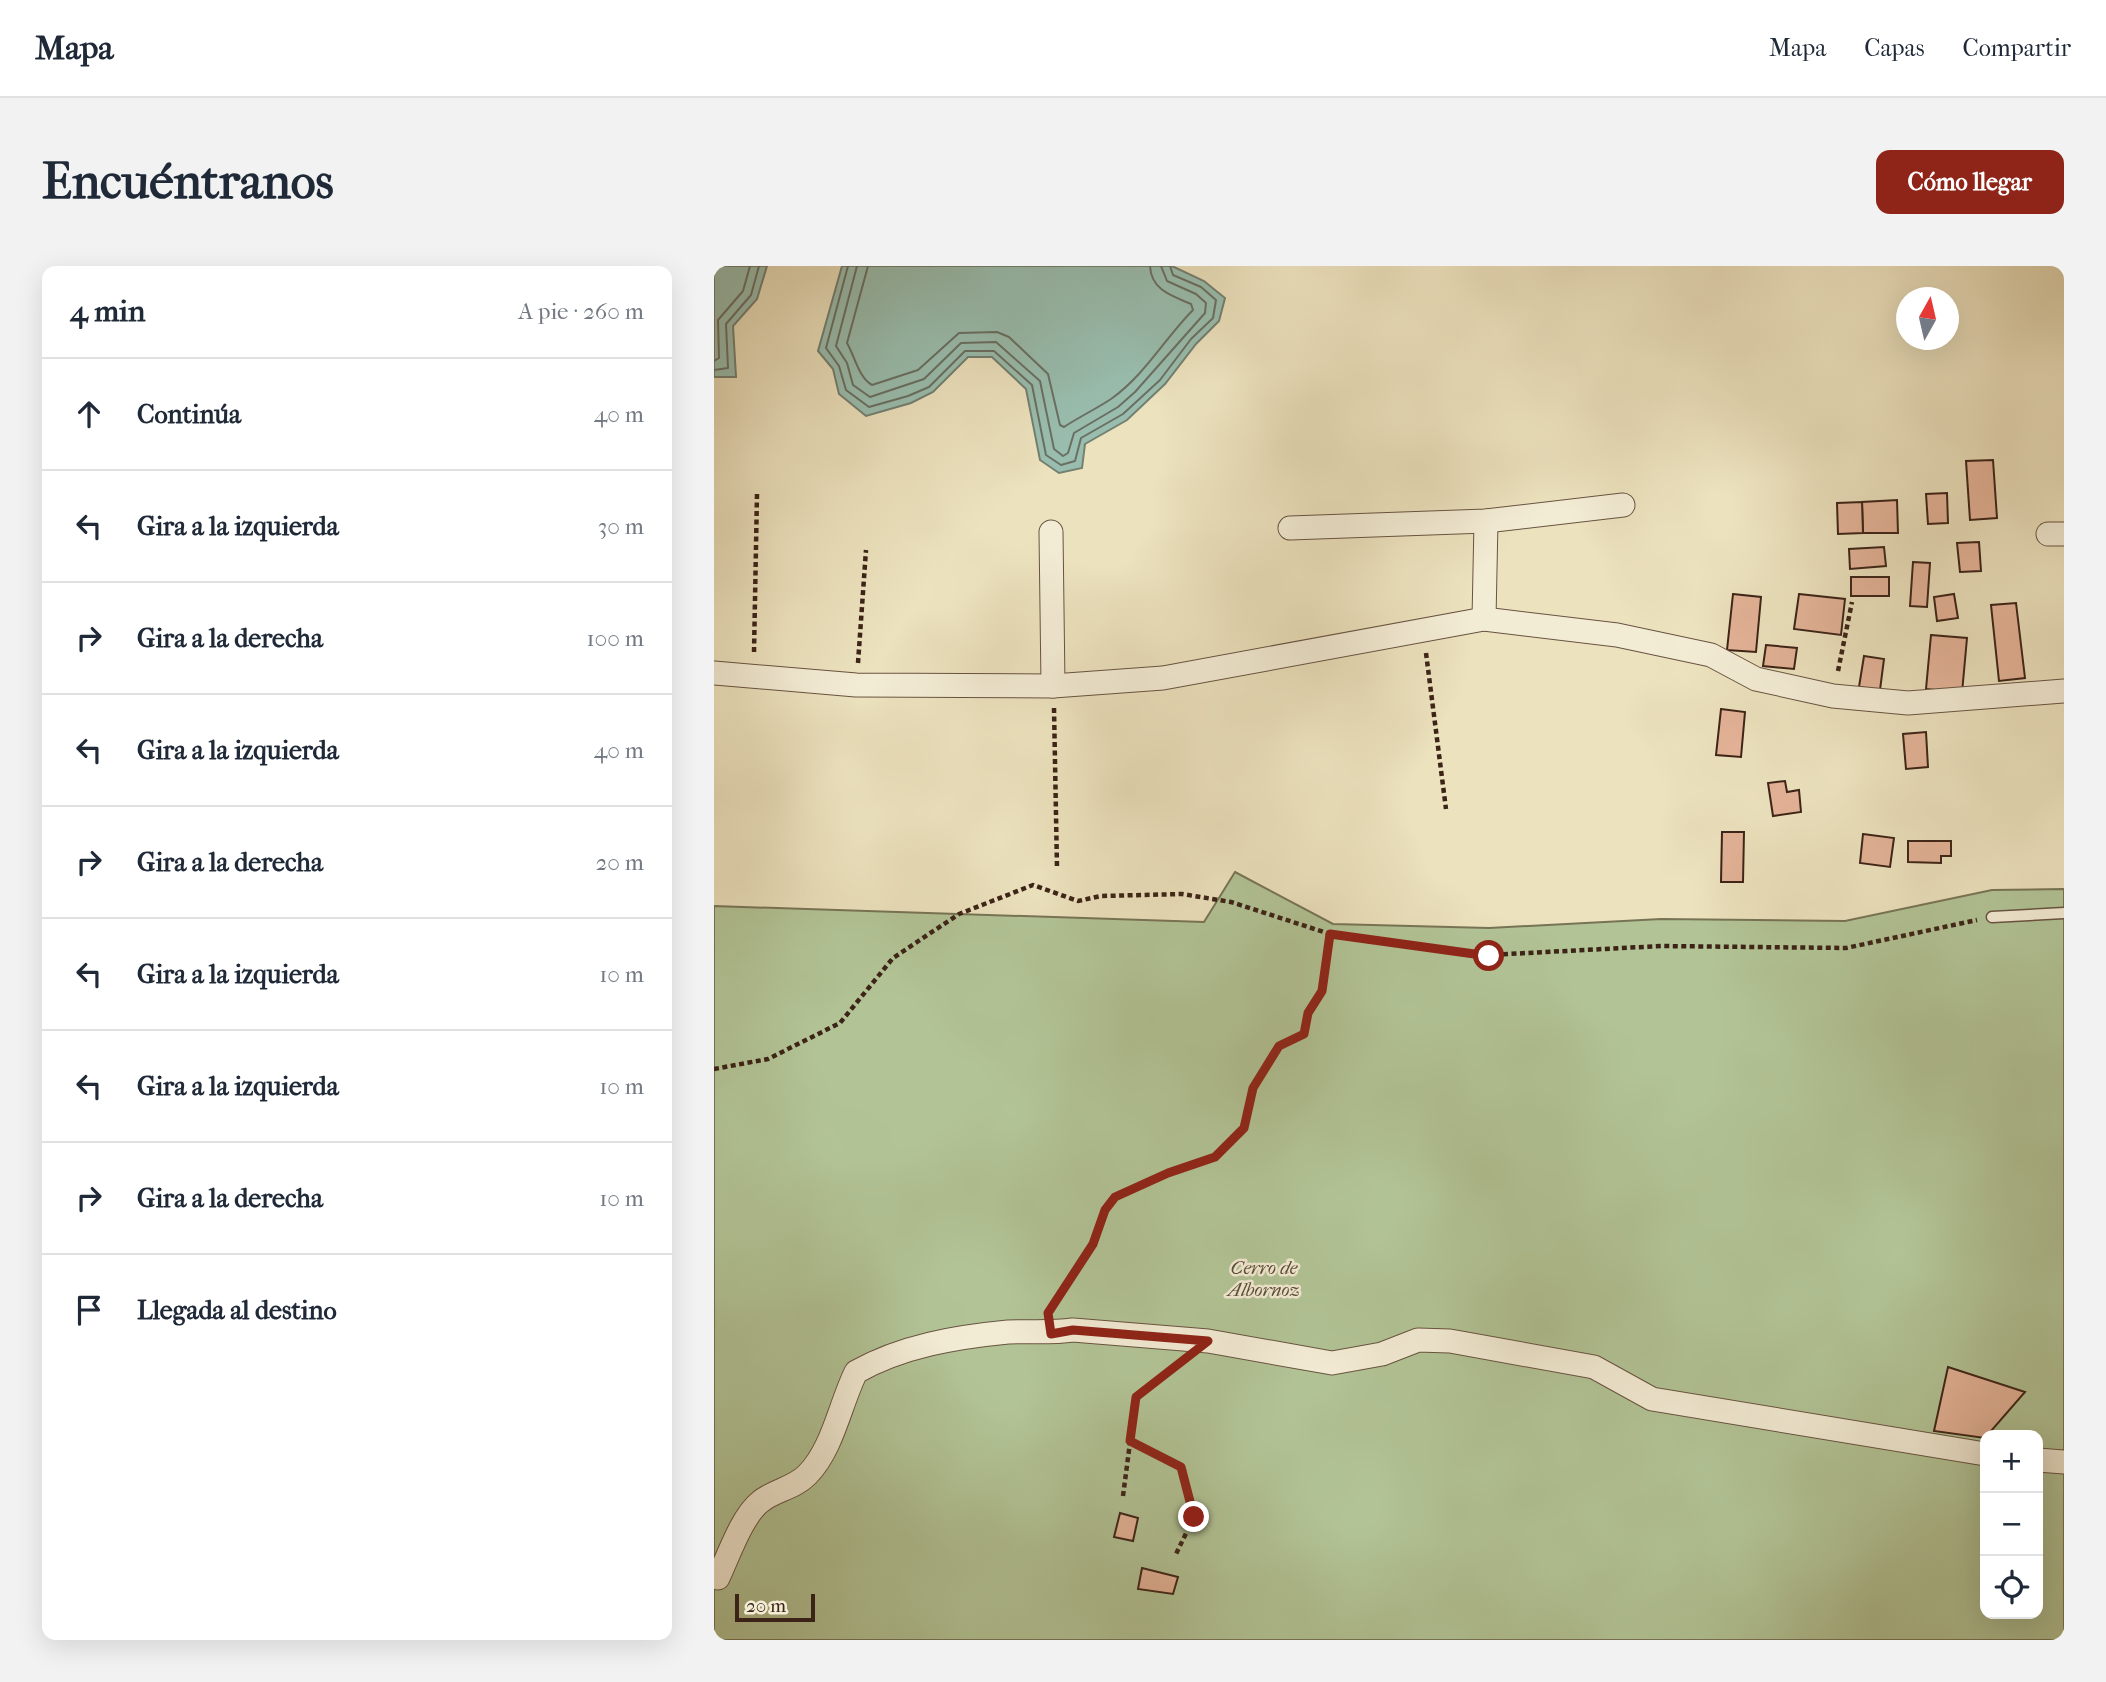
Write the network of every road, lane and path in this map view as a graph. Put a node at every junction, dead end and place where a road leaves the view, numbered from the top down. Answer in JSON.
{"nodes":[{"id":1,"x":757,"y":494,"type":"dead end"},
{"id":2,"x":1623,"y":505,"type":"dead end"},
{"id":3,"x":1486,"y":521,"type":"junction"},
{"id":4,"x":1290,"y":528,"type":"dead end"},
{"id":5,"x":1051,"y":532,"type":"dead end"},
{"id":6,"x":866,"y":550,"type":"dead end"},
{"id":7,"x":1852,"y":602,"type":"dead end"},
{"id":8,"x":1484,"y":619,"type":"junction"},
{"id":9,"x":1423,"y":628,"type":"junction"},
{"id":10,"x":714,"y":673,"type":"edge"},
{"id":11,"x":754,"y":677,"type":"junction"},
{"id":12,"x":856,"y":685,"type":"junction"},
{"id":13,"x":1053,"y":686,"type":"junction"},
{"id":14,"x":2064,"y":691,"type":"edge"},
{"id":15,"x":1833,"y":696,"type":"junction"},
{"id":16,"x":1447,"y":809,"type":"dead end"},
{"id":17,"x":1057,"y":868,"type":"dead end"},
{"id":18,"x":2064,"y":913,"type":"edge"},
{"id":19,"x":1992,"y":917,"type":"joint"},
{"id":20,"x":1330,"y":934,"type":"junction"},
{"id":21,"x":714,"y":1069,"type":"edge"},
{"id":22,"x":1051,"y":1334,"type":"junction"},
{"id":23,"x":1208,"y":1341,"type":"junction"},
{"id":24,"x":1130,"y":1441,"type":"junction"},
{"id":25,"x":1980,"y":1453,"type":"edge"},
{"id":26,"x":2043,"y":1460,"type":"edge"},
{"id":27,"x":2064,"y":1462,"type":"edge"},
{"id":28,"x":1123,"y":1496,"type":"dead end"},
{"id":29,"x":1175,"y":1554,"type":"dead end"},
{"id":30,"x":718,"y":1578,"type":"dead end"}],
"edges":[{"from":1,"to":11,"type":"path"},
{"from":2,"to":3,"type":"street"},
{"from":3,"to":4,"type":"street"},
{"from":3,"to":8,"type":"street"},
{"from":5,"to":13,"type":"street"},
{"from":6,"to":12,"type":"path"},
{"from":7,"to":15,"type":"path"},
{"from":8,"to":9,"type":"street"},
{"from":8,"to":15,"type":"street"},
{"from":9,"to":13,"type":"street"},
{"from":9,"to":16,"type":"path"},
{"from":10,"to":11,"type":"street"},
{"from":11,"to":12,"type":"street"},
{"from":12,"to":13,"type":"street"},
{"from":13,"to":17,"type":"path"},
{"from":14,"to":15,"type":"street"},
{"from":18,"to":19,"type":"lane"},
{"from":19,"to":20,"type":"path"},
{"from":20,"to":21,"type":"path"},
{"from":20,"to":22,"type":"path"},
{"from":22,"to":23,"type":"street"},
{"from":22,"to":30,"type":"street"},
{"from":23,"to":24,"type":"path"},
{"from":23,"to":25,"type":"street"},
{"from":24,"to":28,"type":"path"},
{"from":24,"to":29,"type":"path"},
{"from":26,"to":27,"type":"street"}]}
